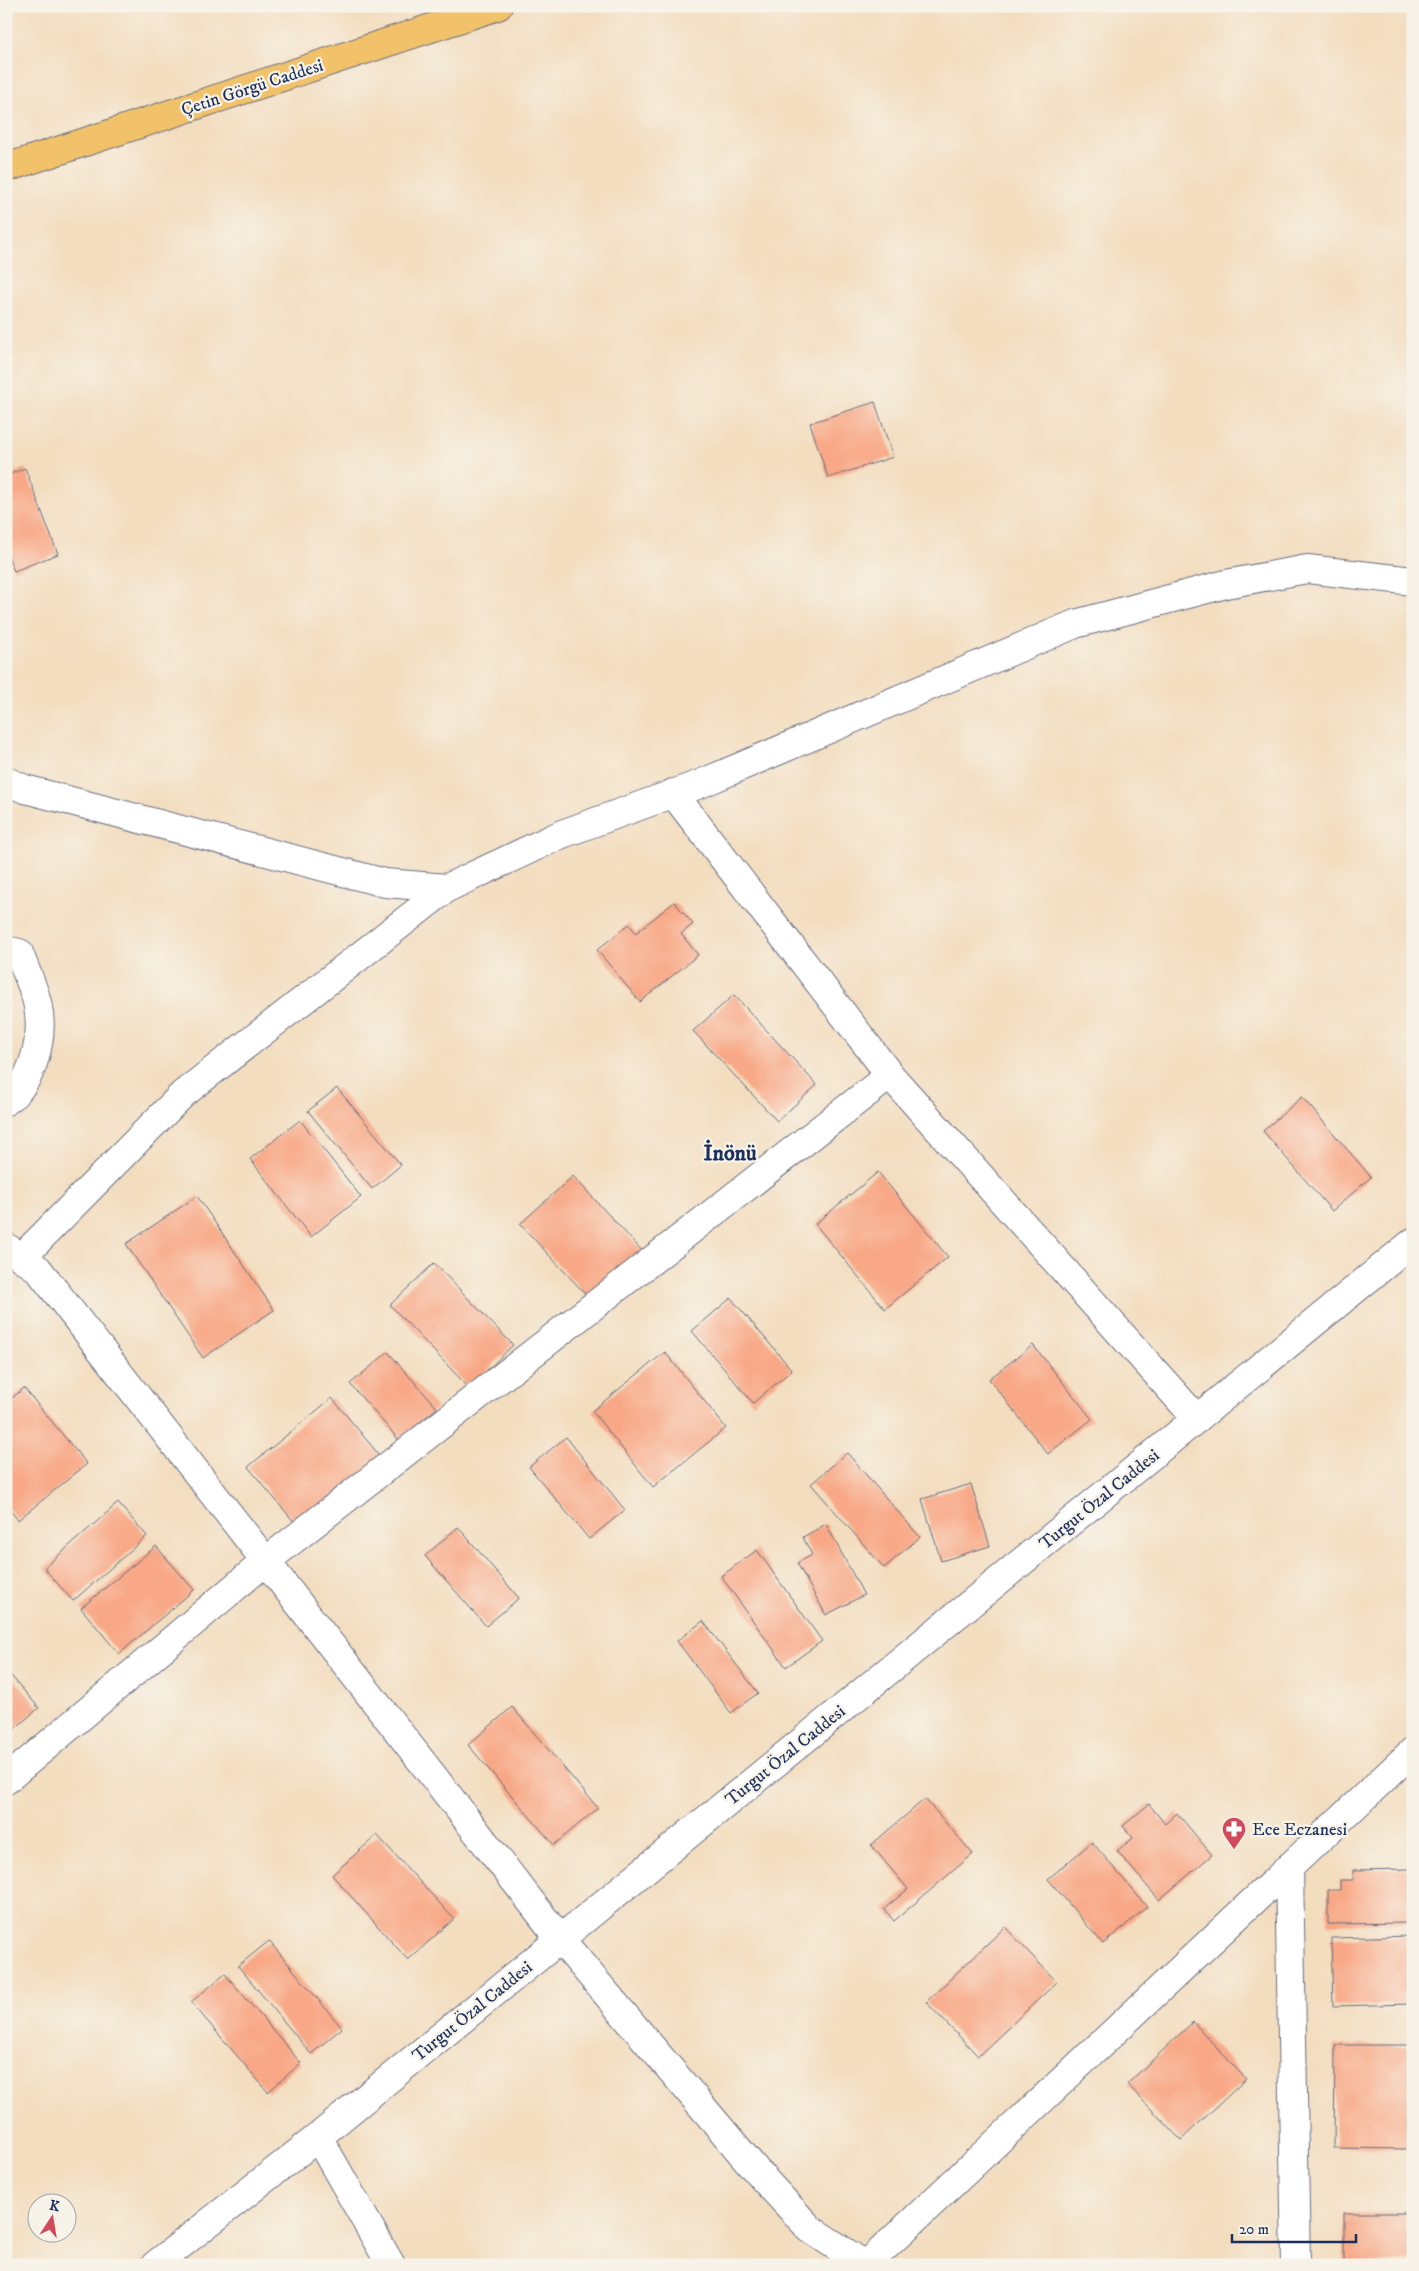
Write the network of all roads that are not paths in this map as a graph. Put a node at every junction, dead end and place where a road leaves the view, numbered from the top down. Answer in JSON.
{"nodes":[{"id":1,"x":498,"y":6,"type":"edge"},
{"id":2,"x":6,"y":168,"type":"edge"},
{"id":3,"x":1413,"y":581,"type":"edge"},
{"id":4,"x":6,"y":781,"type":"edge"},
{"id":5,"x":673,"y":793,"type":"junction"},
{"id":6,"x":447,"y":888,"type":"junction"},
{"id":7,"x":6,"y":950,"type":"edge"},
{"id":8,"x":890,"y":1074,"type":"junction"},
{"id":9,"x":6,"y":1101,"type":"edge"},
{"id":10,"x":1413,"y":1242,"type":"edge"},
{"id":11,"x":14,"y":1252,"type":"edge"},
{"id":12,"x":1197,"y":1418,"type":"junction"},
{"id":13,"x":266,"y":1561,"type":"junction"},
{"id":14,"x":1413,"y":1751,"type":"edge"},
{"id":15,"x":6,"y":1780,"type":"edge"},
{"id":16,"x":1289,"y":1867,"type":"junction"},
{"id":17,"x":560,"y":1939,"type":"junction"},
{"id":18,"x":318,"y":2137,"type":"junction"},
{"id":19,"x":155,"y":2265,"type":"edge"},
{"id":20,"x":391,"y":2265,"type":"edge"},
{"id":21,"x":865,"y":2265,"type":"edge"},
{"id":22,"x":1296,"y":2265,"type":"edge"}],
"edges":[{"from":1,"to":2,"type":"main road","name":"Çetin Görgü Caddesi"},
{"from":3,"to":5,"type":"street"},
{"from":4,"to":6,"type":"street"},
{"from":5,"to":6,"type":"street"},
{"from":5,"to":8,"type":"street"},
{"from":6,"to":11,"type":"street"},
{"from":7,"to":9,"type":"street"},
{"from":8,"to":12,"type":"street"},
{"from":8,"to":13,"type":"street"},
{"from":10,"to":12,"type":"street","name":"Turgut Özal Caddesi"},
{"from":11,"to":13,"type":"street"},
{"from":12,"to":17,"type":"street","name":"Turgut Özal Caddesi"},
{"from":13,"to":15,"type":"street"},
{"from":13,"to":17,"type":"street"},
{"from":14,"to":16,"type":"street"},
{"from":16,"to":21,"type":"street"},
{"from":16,"to":22,"type":"street"},
{"from":17,"to":18,"type":"street","name":"Turgut Özal Caddesi"},
{"from":17,"to":21,"type":"street"},
{"from":18,"to":19,"type":"street","name":"Turgut Özal Caddesi"},
{"from":18,"to":20,"type":"street"}]}
